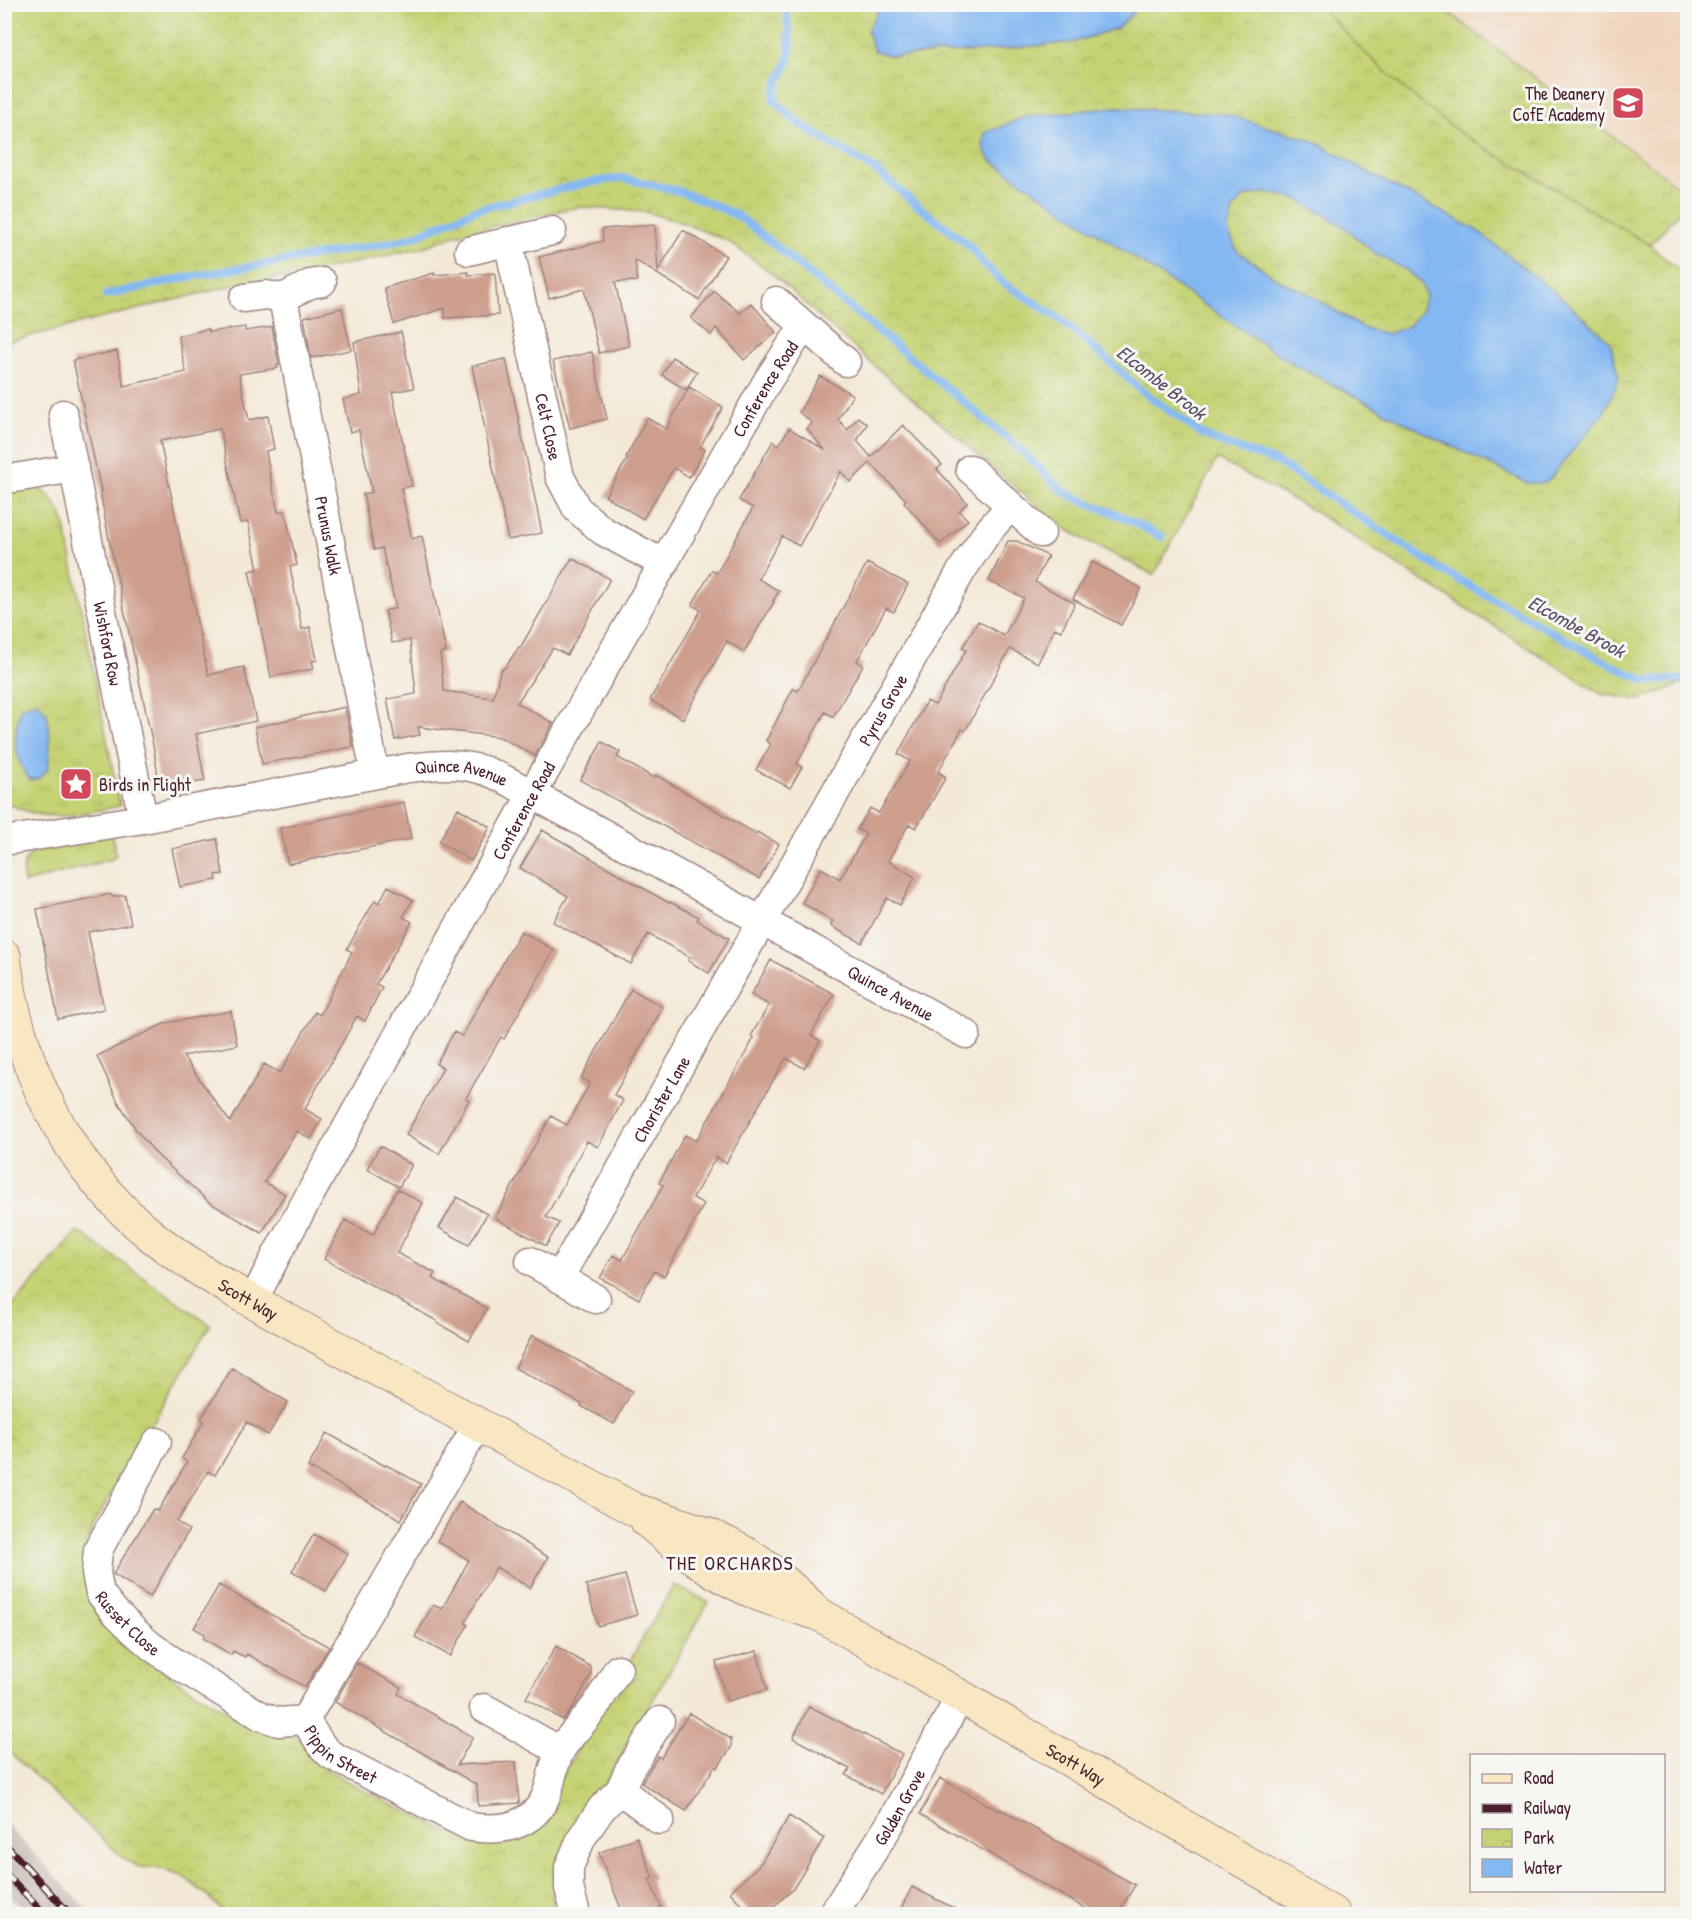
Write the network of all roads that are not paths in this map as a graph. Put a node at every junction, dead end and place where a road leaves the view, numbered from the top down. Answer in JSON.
{"nodes":[{"id":1,"x":552,"y":231,"type":"dead end"},
{"id":2,"x":508,"y":241,"type":"junction"},
{"id":3,"x":468,"y":251,"type":"dead end"},
{"id":4,"x":322,"y":282,"type":"dead end"},
{"id":5,"x":244,"y":298,"type":"dead end"},
{"id":6,"x":283,"y":298,"type":"junction"},
{"id":7,"x":776,"y":301,"type":"dead end"},
{"id":8,"x":804,"y":326,"type":"junction"},
{"id":9,"x":846,"y":362,"type":"dead end"},
{"id":10,"x":63,"y":414,"type":"dead end"},
{"id":11,"x":74,"y":468,"type":"junction"},
{"id":12,"x":970,"y":469,"type":"dead end"},
{"id":13,"x":15,"y":478,"type":"dead end"},
{"id":14,"x":1010,"y":506,"type":"junction"},
{"id":15,"x":1041,"y":533,"type":"dead end"},
{"id":16,"x":664,"y":564,"type":"junction"},
{"id":17,"x":375,"y":773,"type":"junction"},
{"id":18,"x":532,"y":794,"type":"junction"},
{"id":19,"x":143,"y":819,"type":"junction"},
{"id":20,"x":4,"y":841,"type":"edge"},
{"id":21,"x":762,"y":920,"type":"junction"},
{"id":22,"x":4,"y":957,"type":"edge"},
{"id":23,"x":966,"y":1034,"type":"dead end"},
{"id":24,"x":530,"y":1261,"type":"dead end"},
{"id":25,"x":559,"y":1278,"type":"junction"},
{"id":26,"x":596,"y":1299,"type":"dead end"},
{"id":27,"x":253,"y":1301,"type":"junction"},
{"id":28,"x":478,"y":1424,"type":"junction"},
{"id":29,"x":156,"y":1442,"type":"dead end"},
{"id":30,"x":618,"y":1669,"type":"dead end"},
{"id":31,"x":960,"y":1697,"type":"junction"},
{"id":32,"x":483,"y":1708,"type":"dead end"},
{"id":33,"x":305,"y":1720,"type":"junction"},
{"id":34,"x":660,"y":1722,"type":"dead end"},
{"id":35,"x":560,"y":1751,"type":"junction"},
{"id":36,"x":620,"y":1790,"type":"junction"},
{"id":37,"x":660,"y":1820,"type":"dead end"},
{"id":38,"x":576,"y":1914,"type":"edge"},
{"id":39,"x":833,"y":1914,"type":"edge"},
{"id":40,"x":1334,"y":1914,"type":"edge"}],
"edges":[{"from":1,"to":2,"type":"street"},
{"from":2,"to":3,"type":"street"},
{"from":2,"to":16,"type":"street","name":"Celt Close"},
{"from":4,"to":6,"type":"street"},
{"from":5,"to":6,"type":"street"},
{"from":6,"to":17,"type":"street","name":"Prunus Walk"},
{"from":7,"to":8,"type":"street","name":"Conference Road"},
{"from":8,"to":9,"type":"street","name":"Conference Road"},
{"from":8,"to":16,"type":"street","name":"Conference Road"},
{"from":10,"to":11,"type":"street","name":"Wishford Row"},
{"from":11,"to":13,"type":"street"},
{"from":11,"to":19,"type":"street","name":"Wishford Row"},
{"from":12,"to":14,"type":"street"},
{"from":14,"to":15,"type":"street"},
{"from":14,"to":21,"type":"street","name":"Pyrus Grove"},
{"from":16,"to":18,"type":"street","name":"Conference Road"},
{"from":17,"to":18,"type":"street","name":"Quince Avenue"},
{"from":17,"to":19,"type":"street","name":"Quince Avenue"},
{"from":18,"to":21,"type":"street","name":"Quince Avenue"},
{"from":18,"to":27,"type":"street","name":"Conference Road"},
{"from":19,"to":20,"type":"street","name":"Quince Avenue"},
{"from":21,"to":23,"type":"street","name":"Quince Avenue"},
{"from":21,"to":25,"type":"street","name":"Chorister Lane"},
{"from":22,"to":27,"type":"street","name":"Scott Way"},
{"from":24,"to":25,"type":"street"},
{"from":25,"to":26,"type":"street"},
{"from":27,"to":28,"type":"street","name":"Scott Way"},
{"from":28,"to":31,"type":"street","name":"Scott Way"},
{"from":28,"to":33,"type":"street","name":"Pippin Street"},
{"from":29,"to":33,"type":"street","name":"Russet Close"},
{"from":30,"to":35,"type":"street","name":"Pippin Street"},
{"from":31,"to":39,"type":"street","name":"Golden Grove"},
{"from":31,"to":40,"type":"street","name":"Scott Way"},
{"from":32,"to":35,"type":"street"},
{"from":33,"to":35,"type":"street","name":"Pippin Street"},
{"from":34,"to":36,"type":"street"},
{"from":36,"to":37,"type":"street"},
{"from":36,"to":38,"type":"street"}]}
